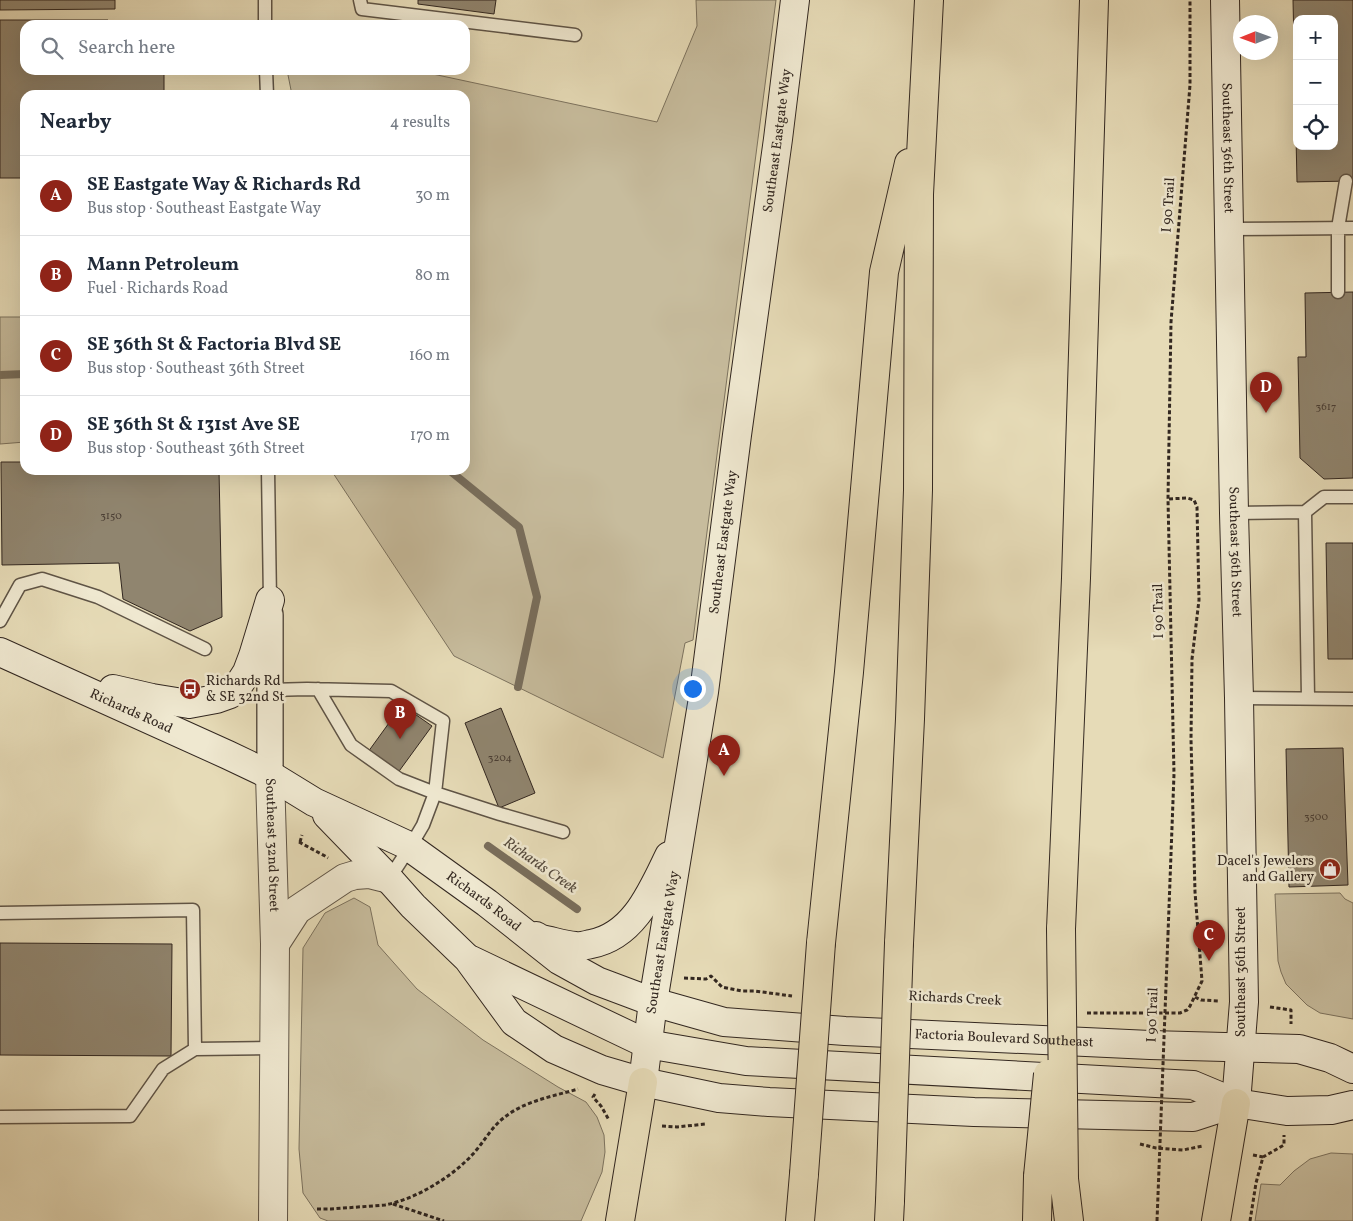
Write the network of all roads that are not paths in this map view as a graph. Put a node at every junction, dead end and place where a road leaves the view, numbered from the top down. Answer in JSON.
{"nodes":[{"id":1,"x":265,"y":0,"type":"edge"},
{"id":2,"x":360,"y":0,"type":"edge"},
{"id":3,"x":795,"y":0,"type":"edge"},
{"id":4,"x":929,"y":0,"type":"edge"},
{"id":5,"x":1094,"y":0,"type":"edge"},
{"id":6,"x":1225,"y":0,"type":"edge"},
{"id":7,"x":265,"y":20,"type":"edge"},
{"id":8,"x":452,"y":20,"type":"edge"},
{"id":9,"x":470,"y":22,"type":"edge"},
{"id":10,"x":575,"y":35,"type":"dead end"},
{"id":11,"x":266,"y":75,"type":"edge"},
{"id":12,"x":267,"y":90,"type":"edge"},
{"id":13,"x":924,"y":94,"type":"junction"},
{"id":14,"x":1346,"y":181,"type":"dead end"},
{"id":15,"x":1338,"y":228,"type":"junction"},
{"id":16,"x":1353,"y":228,"type":"edge"},
{"id":17,"x":1229,"y":229,"type":"junction"},
{"id":18,"x":1338,"y":292,"type":"dead end"},
{"id":19,"x":268,"y":475,"type":"edge"},
{"id":20,"x":1353,"y":497,"type":"edge"},
{"id":21,"x":1305,"y":512,"type":"junction"},
{"id":22,"x":1234,"y":513,"type":"junction"},
{"id":23,"x":270,"y":600,"type":"junction"},
{"id":24,"x":0,"y":621,"type":"edge"},
{"id":25,"x":205,"y":649,"type":"dead end"},
{"id":26,"x":0,"y":652,"type":"edge"},
{"id":27,"x":53,"y":675,"type":"junction"},
{"id":28,"x":318,"y":689,"type":"junction"},
{"id":29,"x":270,"y":690,"type":"junction"},
{"id":30,"x":1239,"y":698,"type":"junction"},
{"id":31,"x":1308,"y":698,"type":"junction"},
{"id":32,"x":1353,"y":698,"type":"edge"},
{"id":33,"x":270,"y":775,"type":"junction"},
{"id":34,"x":435,"y":792,"type":"junction"},
{"id":35,"x":314,"y":802,"type":"junction"},
{"id":36,"x":683,"y":827,"type":"junction"},
{"id":37,"x":563,"y":832,"type":"dead end"},
{"id":38,"x":410,"y":848,"type":"junction"},
{"id":39,"x":389,"y":878,"type":"junction"},
{"id":40,"x":0,"y":913,"type":"edge"},
{"id":41,"x":518,"y":928,"type":"junction"},
{"id":42,"x":275,"y":944,"type":"junction"},
{"id":43,"x":468,"y":959,"type":"junction"},
{"id":44,"x":653,"y":1002,"type":"junction"},
{"id":45,"x":647,"y":1044,"type":"junction"},
{"id":46,"x":1241,"y":1047,"type":"junction"},
{"id":47,"x":274,"y":1048,"type":"junction"},
{"id":48,"x":195,"y":1049,"type":"junction"},
{"id":49,"x":1353,"y":1069,"type":"edge"},
{"id":50,"x":643,"y":1082,"type":"junction"},
{"id":51,"x":1236,"y":1104,"type":"junction"},
{"id":52,"x":1353,"y":1105,"type":"edge"},
{"id":53,"x":0,"y":1117,"type":"edge"},
{"id":54,"x":1051,"y":1177,"type":"junction"},
{"id":55,"x":890,"y":1211,"type":"edge"},
{"id":56,"x":273,"y":1221,"type":"edge"},
{"id":57,"x":620,"y":1221,"type":"edge"},
{"id":58,"x":800,"y":1221,"type":"edge"},
{"id":59,"x":1037,"y":1221,"type":"edge"},
{"id":60,"x":1068,"y":1221,"type":"edge"},
{"id":61,"x":1216,"y":1221,"type":"edge"}],
"edges":[{"from":1,"to":7,"type":"lane"},
{"from":2,"to":8,"type":"lane"},
{"from":3,"to":36,"type":"main road","name":"Southeast Eastgate Way"},
{"from":4,"to":13,"type":"highway"},
{"from":5,"to":54,"type":"highway","bridge":true},
{"from":6,"to":17,"type":"main road","name":"Southeast 36th Street"},
{"from":9,"to":10,"type":"lane"},
{"from":11,"to":12,"type":"lane"},
{"from":13,"to":55,"type":"highway","bridge":true},
{"from":13,"to":58,"type":"highway","bridge":true},
{"from":14,"to":15,"type":"lane"},
{"from":15,"to":16,"type":"lane"},
{"from":15,"to":17,"type":"lane"},
{"from":15,"to":18,"type":"lane"},
{"from":17,"to":22,"type":"main road","name":"Southeast 36th Street"},
{"from":19,"to":23,"type":"lane","name":"Southeast 32nd Street"},
{"from":20,"to":21,"type":"lane"},
{"from":21,"to":22,"type":"lane"},
{"from":21,"to":31,"type":"lane"},
{"from":22,"to":30,"type":"main road","name":"Southeast 36th Street"},
{"from":23,"to":27,"type":"main road"},
{"from":23,"to":29,"type":"street","name":"Southeast 32nd Street"},
{"from":24,"to":25,"type":"lane"},
{"from":26,"to":27,"type":"main road","name":"Richards Road"},
{"from":27,"to":33,"type":"main road","name":"Richards Road"},
{"from":28,"to":29,"type":"lane"},
{"from":28,"to":34,"type":"lane"},
{"from":28,"to":34,"type":"lane"},
{"from":29,"to":33,"type":"street","name":"Southeast 32nd Street"},
{"from":30,"to":31,"type":"lane"},
{"from":30,"to":46,"type":"main road","name":"Southeast 36th Street"},
{"from":31,"to":32,"type":"lane"},
{"from":33,"to":35,"type":"main road","name":"Richards Road"},
{"from":33,"to":42,"type":"main road","name":"Southeast 32nd Street"},
{"from":34,"to":37,"type":"lane"},
{"from":34,"to":38,"type":"lane"},
{"from":35,"to":38,"type":"main road","name":"Richards Road"},
{"from":35,"to":39,"type":"main road","name":"Richards Road"},
{"from":36,"to":41,"type":"main road"},
{"from":36,"to":44,"type":"main road","name":"Southeast Eastgate Way"},
{"from":38,"to":39,"type":"lane"},
{"from":38,"to":41,"type":"main road","name":"Richards Road"},
{"from":39,"to":42,"type":"main road"},
{"from":39,"to":43,"type":"main road","name":"Richards Road"},
{"from":40,"to":48,"type":"lane"},
{"from":41,"to":44,"type":"main road","name":"Richards Road"},
{"from":42,"to":47,"type":"main road","name":"Southeast 32nd Street"},
{"from":43,"to":45,"type":"main road","name":"Richards Road"},
{"from":43,"to":50,"type":"main road","name":"Richards Road"},
{"from":44,"to":45,"type":"main road","name":"Southeast Eastgate Way"},
{"from":44,"to":46,"type":"main road","name":"Factoria Boulevard Southeast"},
{"from":45,"to":50,"type":"main road","name":"Southeast Eastgate Way"},
{"from":45,"to":51,"type":"main road"},
{"from":46,"to":49,"type":"main road","name":"Factoria Boulevard Southeast"},
{"from":46,"to":51,"type":"main road","name":"Southeast 36th Street"},
{"from":47,"to":48,"type":"lane"},
{"from":47,"to":56,"type":"main road","name":"Southeast 32nd Street"},
{"from":48,"to":53,"type":"lane"},
{"from":50,"to":51,"type":"main road"},
{"from":50,"to":57,"type":"highway"},
{"from":51,"to":52,"type":"main road"},
{"from":51,"to":61,"type":"highway"},
{"from":54,"to":59,"type":"highway"},
{"from":54,"to":60,"type":"highway"}]}
